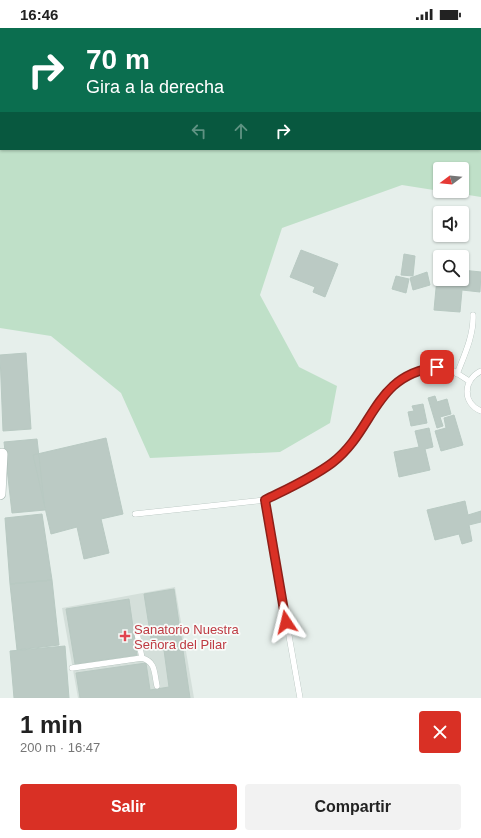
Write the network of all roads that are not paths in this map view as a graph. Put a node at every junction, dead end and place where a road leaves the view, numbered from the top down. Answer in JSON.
{"nodes":[{"id":1,"x":473,"y":315,"type":"dead end"},
{"id":2,"x":481,"y":370,"type":"edge"},
{"id":3,"x":457,"y":374,"type":"junction"},
{"id":4,"x":469,"y":381,"type":"junction"},
{"id":5,"x":481,"y":411,"type":"edge"},
{"id":6,"x":2,"y":454,"type":"dead end"},
{"id":7,"x":0,"y":494,"type":"edge"},
{"id":8,"x":265,"y":500,"type":"junction"},
{"id":9,"x":135,"y":514,"type":"dead end"},
{"id":10,"x":136,"y":628,"type":"dead end"},
{"id":11,"x":142,"y":658,"type":"junction"},
{"id":12,"x":72,"y":668,"type":"dead end"},
{"id":13,"x":156,"y":686,"type":"dead end"},
{"id":14,"x":300,"y":698,"type":"edge"}],
"edges":[{"from":1,"to":3,"type":"lane"},
{"from":2,"to":4,"type":"lane"},
{"from":3,"to":4,"type":"lane"},
{"from":3,"to":8,"type":"lane"},
{"from":4,"to":5,"type":"lane"},
{"from":6,"to":7,"type":"street"},
{"from":8,"to":9,"type":"lane"},
{"from":8,"to":14,"type":"lane"},
{"from":10,"to":11,"type":"lane"},
{"from":11,"to":12,"type":"lane"},
{"from":11,"to":13,"type":"lane"}]}
